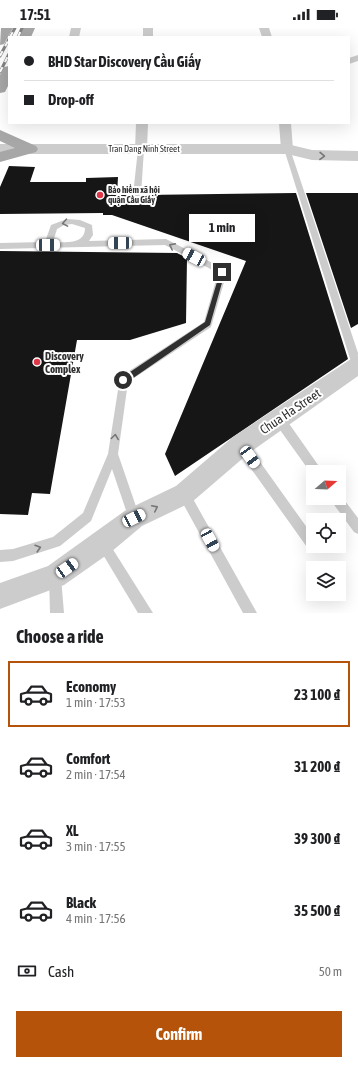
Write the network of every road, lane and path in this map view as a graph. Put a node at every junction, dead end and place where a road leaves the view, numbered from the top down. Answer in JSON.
{"nodes":[{"id":1,"x":7,"y":28,"type":"edge"},
{"id":2,"x":0,"y":41,"type":"edge"},
{"id":3,"x":8,"y":72,"type":"edge"},
{"id":4,"x":0,"y":89,"type":"edge"},
{"id":5,"x":142,"y":124,"type":"edge"},
{"id":6,"x":286,"y":124,"type":"edge"},
{"id":7,"x":0,"y":135,"type":"edge"},
{"id":8,"x":358,"y":143,"type":"edge"},
{"id":9,"x":0,"y":148,"type":"edge"},
{"id":10,"x":30,"y":149,"type":"junction"},
{"id":11,"x":141,"y":149,"type":"junction"},
{"id":12,"x":287,"y":149,"type":"junction"},
{"id":13,"x":358,"y":156,"type":"edge"},
{"id":14,"x":0,"y":157,"type":"edge"},
{"id":15,"x":137,"y":195,"type":"dead end"},
{"id":16,"x":74,"y":244,"type":"junction"},
{"id":17,"x":48,"y":245,"type":"junction"},
{"id":18,"x":0,"y":246,"type":"edge"},
{"id":19,"x":358,"y":365,"type":"edge"},
{"id":20,"x":279,"y":419,"type":"junction"},
{"id":21,"x":241,"y":445,"type":"junction"},
{"id":22,"x":113,"y":454,"type":"junction"},
{"id":23,"x":312,"y":465,"type":"edge"},
{"id":24,"x":184,"y":494,"type":"junction"},
{"id":25,"x":341,"y":505,"type":"edge"},
{"id":26,"x":134,"y":518,"type":"junction"},
{"id":27,"x":358,"y":528,"type":"edge"},
{"id":28,"x":306,"y":536,"type":"edge"},
{"id":29,"x":102,"y":543,"type":"junction"},
{"id":30,"x":0,"y":556,"type":"edge"},
{"id":31,"x":55,"y":576,"type":"junction"},
{"id":32,"x":0,"y":596,"type":"edge"},
{"id":33,"x":57,"y":613,"type":"edge"},
{"id":34,"x":146,"y":613,"type":"edge"},
{"id":35,"x":250,"y":613,"type":"edge"}],
"edges":[{"from":1,"to":2,"type":"main road"},
{"from":3,"to":4,"type":"main road"},
{"from":5,"to":11,"type":"street"},
{"from":6,"to":12,"type":"street"},
{"from":7,"to":10,"type":"main road"},
{"from":8,"to":12,"type":"street","name":"Tran Dang Ninh Street"},
{"from":9,"to":10,"type":"street","name":"Tran Dang Ninh Street"},
{"from":10,"to":11,"type":"street","name":"Tran Dang Ninh Street"},
{"from":10,"to":14,"type":"main road"},
{"from":11,"to":12,"type":"street","name":"Tran Dang Ninh Street"},
{"from":11,"to":15,"type":"lane"},
{"from":12,"to":13,"type":"street","name":"Tran Dang Ninh Street","one_way":true},
{"from":12,"to":19,"type":"lane"},
{"from":16,"to":17,"type":"lane"},
{"from":16,"to":17,"type":"lane","one_way":true},
{"from":22,"to":16,"type":"lane","one_way":true},
{"from":17,"to":18,"type":"lane"},
{"from":19,"to":20,"type":"street","name":"Chua Ha Street"},
{"from":20,"to":21,"type":"street","name":"Chua Ha Street"},
{"from":20,"to":23,"type":"lane"},
{"from":21,"to":24,"type":"street","name":"Chua Ha Street"},
{"from":21,"to":28,"type":"lane"},
{"from":22,"to":26,"type":"lane"},
{"from":30,"to":22,"type":"lane","one_way":true},
{"from":26,"to":24,"type":"street","name":"Chua Ha Street","one_way":true},
{"from":24,"to":35,"type":"lane"},
{"from":25,"to":27,"type":"lane"},
{"from":26,"to":29,"type":"street","name":"Chua Ha Street"},
{"from":29,"to":31,"type":"street","name":"Chua Ha Street"},
{"from":29,"to":34,"type":"lane"},
{"from":31,"to":32,"type":"street","name":"Chua Ha Street"},
{"from":31,"to":33,"type":"lane"}]}
